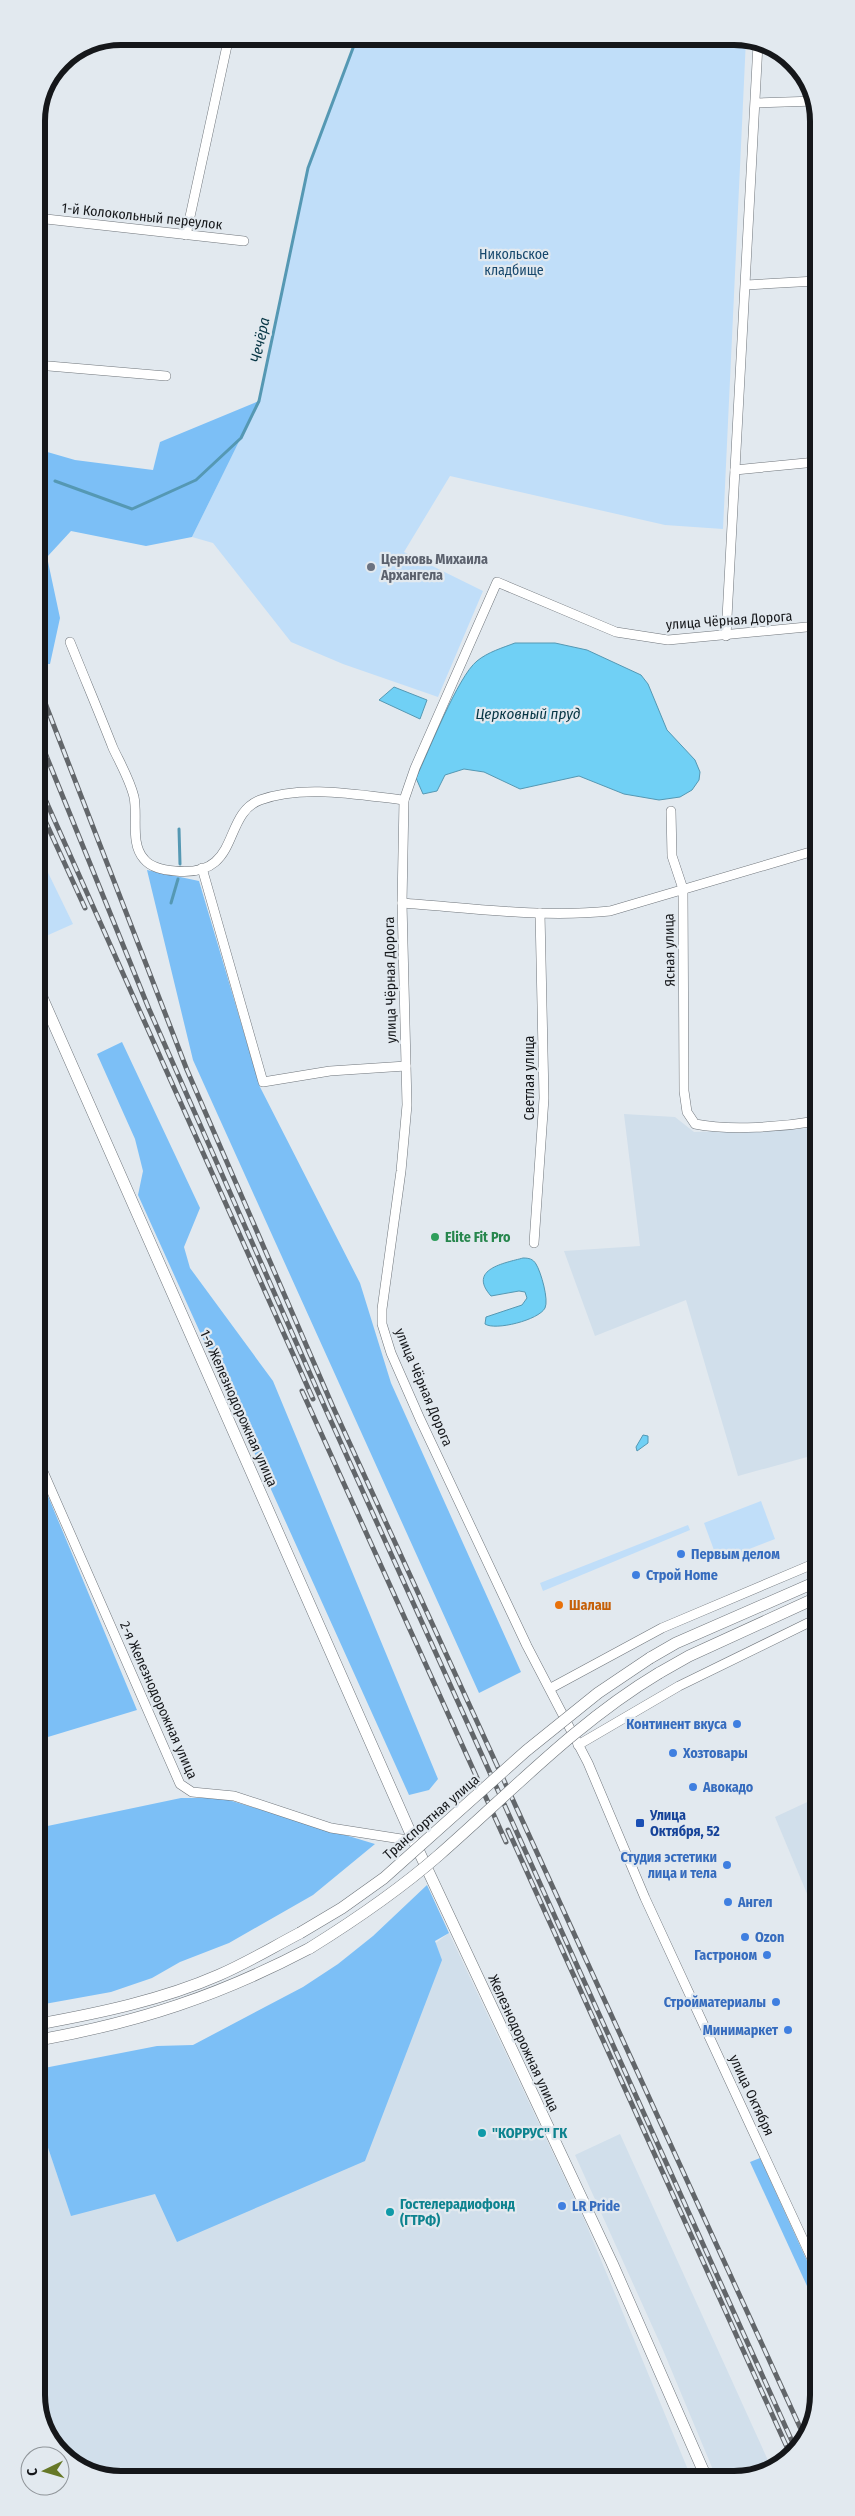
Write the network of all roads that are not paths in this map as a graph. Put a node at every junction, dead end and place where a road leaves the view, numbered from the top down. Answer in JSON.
{"nodes":[{"id":1,"x":227,"y":45,"type":"edge"},
{"id":2,"x":758,"y":49,"type":"edge"},
{"id":3,"x":807,"y":101,"type":"edge"},
{"id":4,"x":757,"y":103,"type":"junction"},
{"id":5,"x":45,"y":219,"type":"edge"},
{"id":6,"x":186,"y":235,"type":"junction"},
{"id":7,"x":244,"y":241,"type":"dead end"},
{"id":8,"x":810,"y":281,"type":"edge"},
{"id":9,"x":746,"y":285,"type":"junction"},
{"id":10,"x":45,"y":365,"type":"edge"},
{"id":11,"x":166,"y":376,"type":"dead end"},
{"id":12,"x":810,"y":463,"type":"edge"},
{"id":13,"x":735,"y":470,"type":"junction"},
{"id":14,"x":810,"y":627,"type":"edge"},
{"id":15,"x":726,"y":636,"type":"junction"},
{"id":16,"x":70,"y":642,"type":"dead end"},
{"id":17,"x":404,"y":800,"type":"junction"},
{"id":18,"x":671,"y":811,"type":"dead end"},
{"id":19,"x":810,"y":852,"type":"edge"},
{"id":20,"x":202,"y":868,"type":"junction"},
{"id":21,"x":682,"y":889,"type":"junction"},
{"id":22,"x":402,"y":903,"type":"junction"},
{"id":23,"x":540,"y":912,"type":"junction"},
{"id":24,"x":45,"y":1004,"type":"edge"},
{"id":25,"x":406,"y":1066,"type":"junction"},
{"id":26,"x":810,"y":1122,"type":"edge"},
{"id":27,"x":534,"y":1242,"type":"dead end"},
{"id":28,"x":45,"y":1476,"type":"edge"},
{"id":29,"x":810,"y":1565,"type":"edge"},
{"id":30,"x":810,"y":1584,"type":"edge"},
{"id":31,"x":810,"y":1601,"type":"edge"},
{"id":32,"x":810,"y":1622,"type":"edge"},
{"id":33,"x":551,"y":1688,"type":"junction"},
{"id":34,"x":578,"y":1745,"type":"junction"},
{"id":35,"x":414,"y":1841,"type":"junction"},
{"id":36,"x":45,"y":2023,"type":"edge"},
{"id":37,"x":45,"y":2039,"type":"edge"},
{"id":38,"x":810,"y":2254,"type":"edge"},
{"id":39,"x":703,"y":2471,"type":"edge"}],
"edges":[{"from":1,"to":6,"type":"street"},
{"from":2,"to":4,"type":"street"},
{"from":3,"to":4,"type":"street"},
{"from":4,"to":9,"type":"street"},
{"from":5,"to":6,"type":"street","name":"1-й Колокольный переулок"},
{"from":6,"to":7,"type":"street","name":"1-й Колокольный переулок"},
{"from":8,"to":9,"type":"street"},
{"from":9,"to":13,"type":"street"},
{"from":10,"to":11,"type":"street"},
{"from":12,"to":13,"type":"street"},
{"from":13,"to":15,"type":"street"},
{"from":14,"to":15,"type":"street","name":"улица Чёрная Дорога"},
{"from":15,"to":17,"type":"street","name":"улица Чёрная Дорога"},
{"from":16,"to":20,"type":"street"},
{"from":17,"to":20,"type":"street"},
{"from":17,"to":22,"type":"street","name":"улица Чёрная Дорога"},
{"from":18,"to":21,"type":"street","name":"Ясная улица"},
{"from":19,"to":21,"type":"street"},
{"from":20,"to":25,"type":"street"},
{"from":21,"to":23,"type":"street"},
{"from":21,"to":26,"type":"street","name":"Ясная улица"},
{"from":22,"to":23,"type":"street"},
{"from":22,"to":25,"type":"street","name":"улица Чёрная Дорога"},
{"from":23,"to":27,"type":"street","name":"Светлая улица"},
{"from":24,"to":35,"type":"street","name":"1-я Железнодорожная улица"},
{"from":25,"to":33,"type":"street","name":"улица Чёрная Дорога"},
{"from":28,"to":35,"type":"street","name":"2-я Железнодорожная улица"},
{"from":29,"to":33,"type":"street"},
{"from":30,"to":36,"type":"street","name":"Транспортная улица","bridge":true},
{"from":31,"to":37,"type":"street","bridge":true},
{"from":32,"to":34,"type":"street"},
{"from":33,"to":34,"type":"street","name":"улица Чёрная Дорога"},
{"from":34,"to":38,"type":"street","name":"улица Октября"},
{"from":35,"to":39,"type":"street","name":"Железнодорожная улица"}]}
